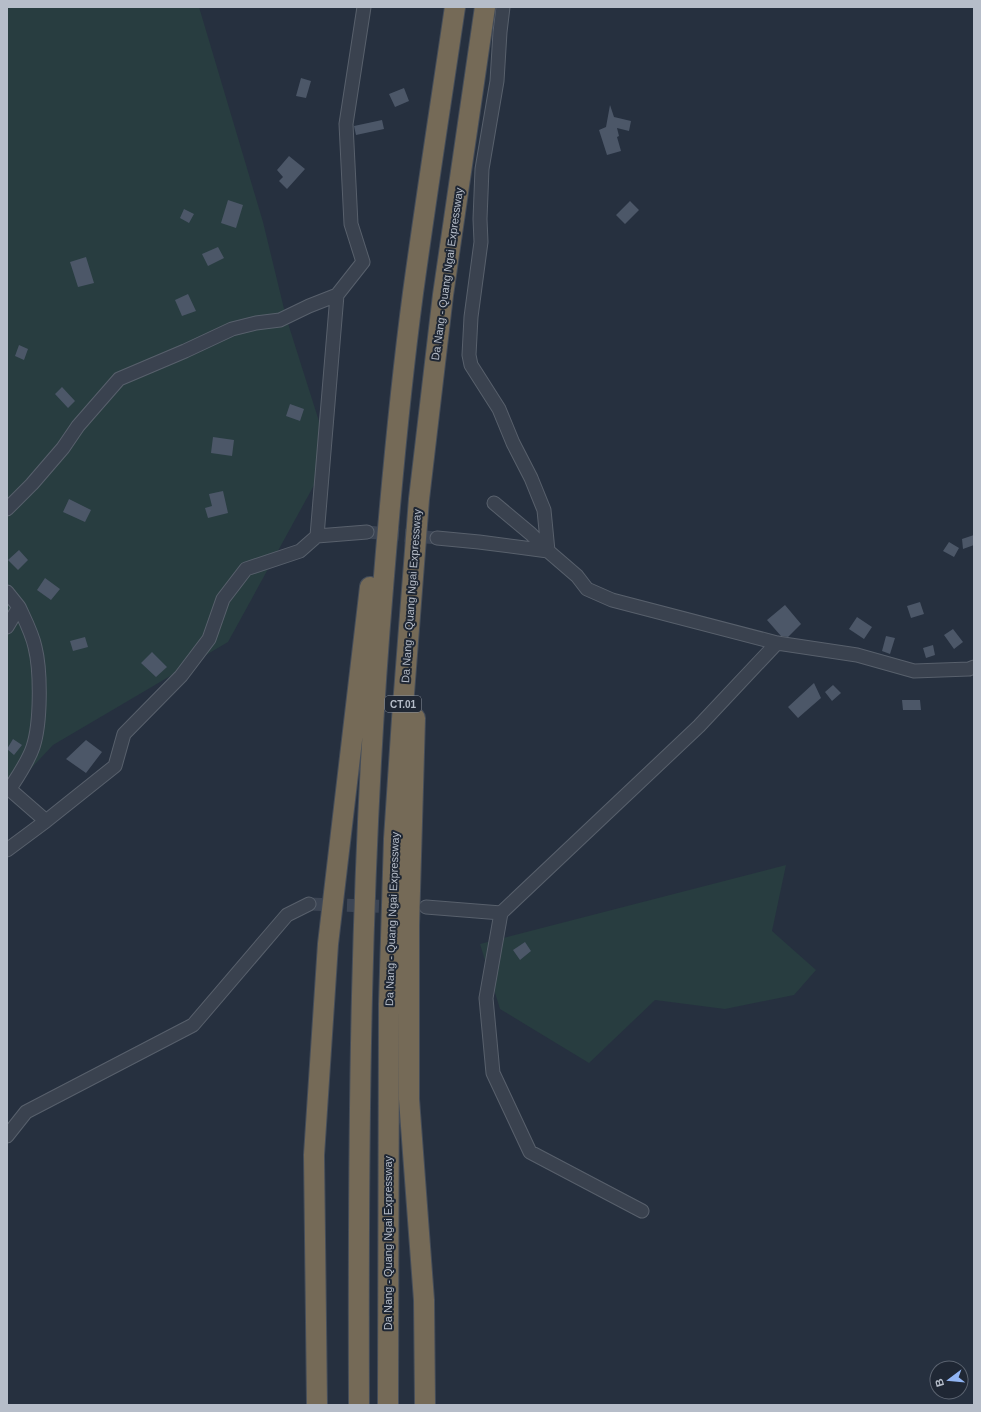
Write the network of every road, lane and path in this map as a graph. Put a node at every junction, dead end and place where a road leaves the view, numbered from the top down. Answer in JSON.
{"nodes":[{"id":1,"x":364,"y":7,"type":"edge"},
{"id":2,"x":455,"y":7,"type":"edge"},
{"id":3,"x":485,"y":7,"type":"edge"},
{"id":4,"x":503,"y":7,"type":"edge"},
{"id":5,"x":337,"y":295,"type":"junction"},
{"id":6,"x":413,"y":295,"type":"junction"},
{"id":7,"x":419,"y":499,"type":"junction"},
{"id":8,"x":494,"y":503,"type":"dead end"},
{"id":9,"x":7,"y":509,"type":"edge"},
{"id":10,"x":367,"y":532,"type":"tunnel mouth"},
{"id":11,"x":317,"y":536,"type":"junction"},
{"id":12,"x":437,"y":538,"type":"tunnel mouth"},
{"id":13,"x":548,"y":551,"type":"junction"},
{"id":14,"x":7,"y":592,"type":"edge"},
{"id":15,"x":19,"y":607,"type":"junction"},
{"id":16,"x":7,"y":627,"type":"edge"},
{"id":17,"x":777,"y":643,"type":"junction"},
{"id":18,"x":974,"y":667,"type":"edge"},
{"id":19,"x":8,"y":789,"type":"edge"},
{"id":20,"x":46,"y":821,"type":"junction"},
{"id":21,"x":7,"y":850,"type":"edge"},
{"id":22,"x":309,"y":904,"type":"tunnel mouth"},
{"id":23,"x":426,"y":907,"type":"dead end"},
{"id":24,"x":501,"y":913,"type":"junction"},
{"id":25,"x":7,"y":1136,"type":"edge"},
{"id":26,"x":642,"y":1211,"type":"dead end"},
{"id":27,"x":317,"y":1405,"type":"edge"},
{"id":28,"x":359,"y":1405,"type":"edge"},
{"id":29,"x":388,"y":1405,"type":"edge"},
{"id":30,"x":425,"y":1405,"type":"edge"}],
"edges":[{"from":1,"to":5,"type":"street"},
{"from":2,"to":6,"type":"highway","number":"CT.01"},
{"from":3,"to":7,"type":"highway","name":"Da Nang - Quang Ngai Expressway","number":"CT.01"},
{"from":4,"to":13,"type":"street"},
{"from":5,"to":9,"type":"street"},
{"from":5,"to":11,"type":"street"},
{"from":6,"to":27,"type":"highway"},
{"from":6,"to":28,"type":"highway","number":"CT.01"},
{"from":7,"to":29,"type":"highway","name":"Da Nang - Quang Ngai Expressway","number":"CT.01"},
{"from":7,"to":30,"type":"highway"},
{"from":8,"to":13,"type":"street"},
{"from":10,"to":11,"type":"street"},
{"from":11,"to":20,"type":"street"},
{"from":12,"to":13,"type":"street"},
{"from":13,"to":17,"type":"street"},
{"from":14,"to":15,"type":"street"},
{"from":15,"to":16,"type":"street"},
{"from":15,"to":19,"type":"street"},
{"from":17,"to":18,"type":"street"},
{"from":17,"to":24,"type":"street"},
{"from":19,"to":20,"type":"street"},
{"from":20,"to":21,"type":"street"},
{"from":22,"to":25,"type":"street"},
{"from":23,"to":24,"type":"street"},
{"from":24,"to":26,"type":"street"}]}
